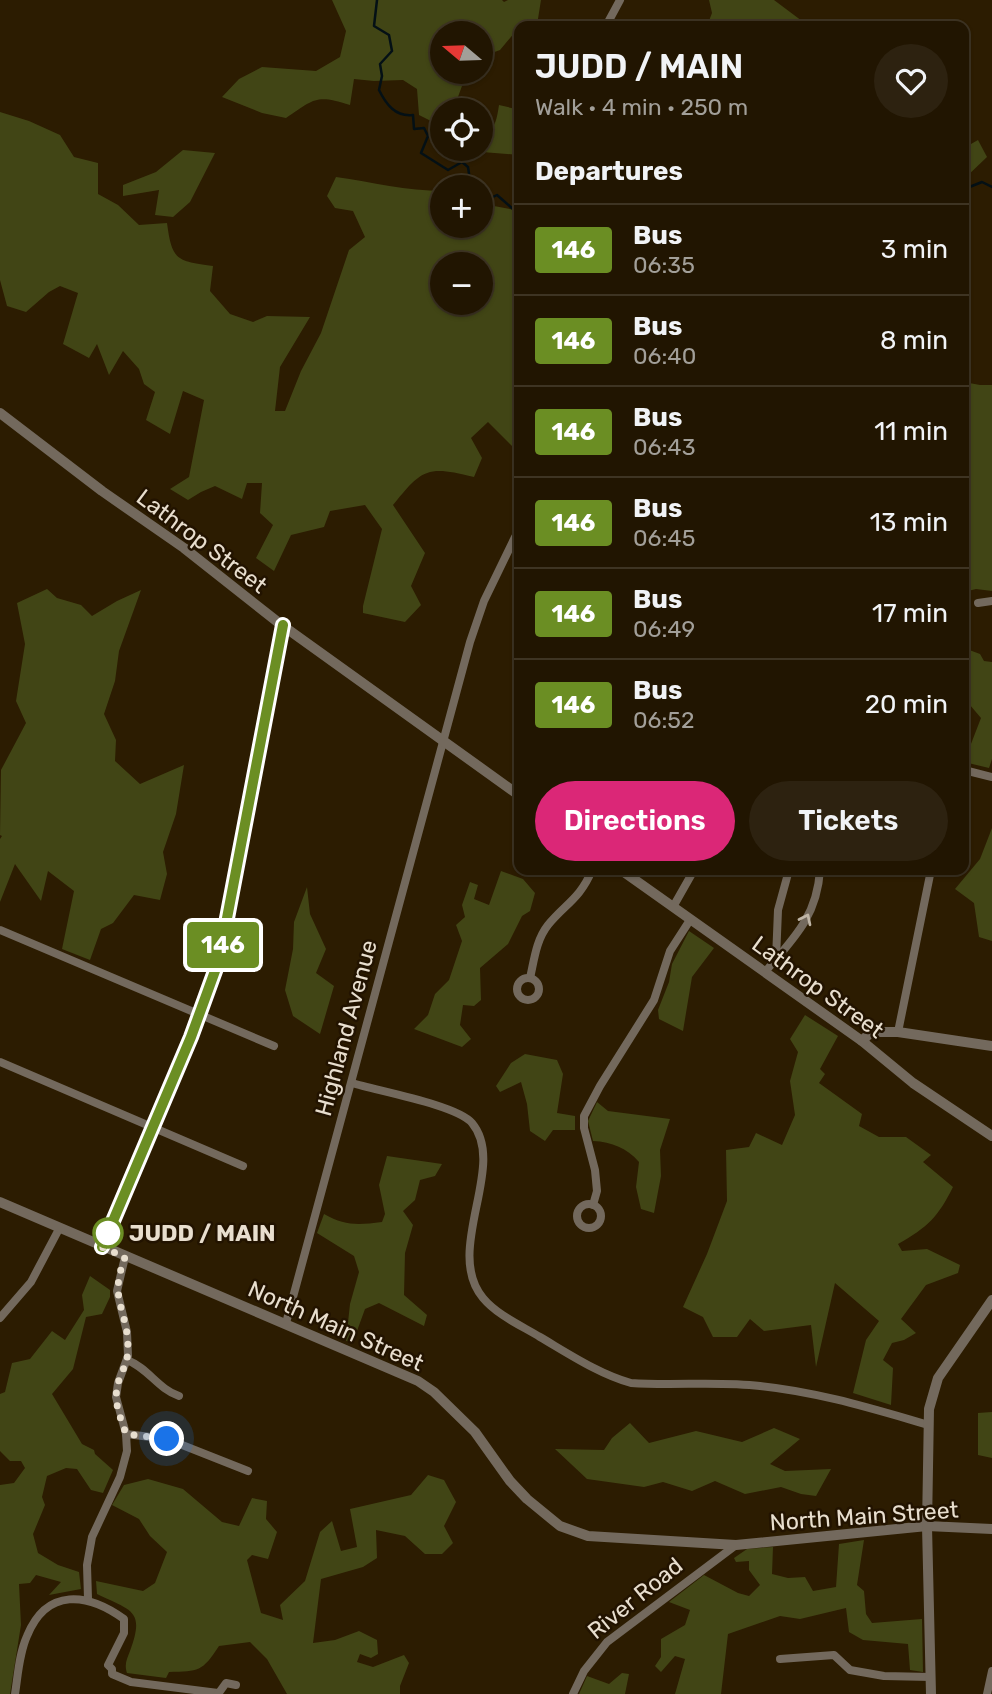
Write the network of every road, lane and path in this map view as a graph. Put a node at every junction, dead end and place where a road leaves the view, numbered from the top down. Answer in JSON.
{"nodes":[{"id":1,"x":620,"y":0,"type":"edge"},
{"id":2,"x":609,"y":21,"type":"edge"},
{"id":3,"x":0,"y":413,"type":"edge"},
{"id":4,"x":514,"y":539,"type":"edge"},
{"id":5,"x":992,"y":601,"type":"edge"},
{"id":6,"x":978,"y":603,"type":"dead end"},
{"id":7,"x":283,"y":625,"type":"junction"},
{"id":8,"x":443,"y":742,"type":"junction"},
{"id":9,"x":969,"y":771,"type":"edge"},
{"id":10,"x":992,"y":777,"type":"edge"},
{"id":11,"x":514,"y":792,"type":"edge"},
{"id":12,"x":590,"y":875,"type":"edge"},
{"id":13,"x":628,"y":875,"type":"edge"},
{"id":14,"x":691,"y":875,"type":"edge"},
{"id":15,"x":788,"y":875,"type":"edge"},
{"id":16,"x":819,"y":875,"type":"edge"},
{"id":17,"x":930,"y":875,"type":"edge"},
{"id":18,"x":673,"y":907,"type":"junction"},
{"id":19,"x":690,"y":919,"type":"junction"},
{"id":20,"x":0,"y":930,"type":"edge"},
{"id":21,"x":776,"y":959,"type":"junction"},
{"id":22,"x":765,"y":972,"type":"junction"},
{"id":23,"x":530,"y":978,"type":"dead end"},
{"id":24,"x":200,"y":1015,"type":"junction"},
{"id":25,"x":898,"y":1032,"type":"junction"},
{"id":26,"x":862,"y":1041,"type":"junction"},
{"id":27,"x":274,"y":1046,"type":"dead end"},
{"id":28,"x":992,"y":1046,"type":"edge"},
{"id":29,"x":0,"y":1062,"type":"edge"},
{"id":30,"x":352,"y":1083,"type":"junction"},
{"id":31,"x":153,"y":1127,"type":"junction"},
{"id":32,"x":992,"y":1136,"type":"edge"},
{"id":33,"x":243,"y":1166,"type":"dead end"},
{"id":34,"x":0,"y":1202,"type":"edge"},
{"id":35,"x":593,"y":1205,"type":"dead end"},
{"id":36,"x":59,"y":1228,"type":"junction"},
{"id":37,"x":102,"y":1247,"type":"junction"},
{"id":38,"x":125,"y":1257,"type":"junction"},
{"id":39,"x":992,"y":1300,"type":"edge"},
{"id":40,"x":0,"y":1318,"type":"edge"},
{"id":41,"x":286,"y":1324,"type":"junction"},
{"id":42,"x":127,"y":1360,"type":"junction"},
{"id":43,"x":179,"y":1396,"type":"dead end"},
{"id":44,"x":929,"y":1425,"type":"junction"},
{"id":45,"x":126,"y":1434,"type":"junction"},
{"id":46,"x":248,"y":1471,"type":"dead end"},
{"id":47,"x":928,"y":1526,"type":"junction"},
{"id":48,"x":992,"y":1529,"type":"edge"},
{"id":49,"x":736,"y":1545,"type":"junction"},
{"id":50,"x":88,"y":1599,"type":"junction"},
{"id":51,"x":780,"y":1659,"type":"dead end"},
{"id":52,"x":992,"y":1671,"type":"edge"},
{"id":53,"x":931,"y":1677,"type":"junction"},
{"id":54,"x":236,"y":1685,"type":"dead end"},
{"id":55,"x":15,"y":1694,"type":"edge"},
{"id":56,"x":218,"y":1694,"type":"edge"},
{"id":57,"x":573,"y":1694,"type":"edge"},
{"id":58,"x":931,"y":1694,"type":"edge"},
{"id":59,"x":987,"y":1694,"type":"edge"}],
"edges":[{"from":1,"to":2,"type":"street"},
{"from":3,"to":7,"type":"street","name":"Lathrop Street"},
{"from":4,"to":8,"type":"street","name":"Highland Avenue"},
{"from":5,"to":6,"type":"street"},
{"from":7,"to":8,"type":"street","name":"Lathrop Street"},
{"from":7,"to":24,"type":"street"},
{"from":8,"to":11,"type":"street","name":"Lathrop Street"},
{"from":8,"to":30,"type":"street","name":"Highland Avenue"},
{"from":9,"to":10,"type":"street"},
{"from":12,"to":23,"type":"street"},
{"from":13,"to":18,"type":"street","name":"Lathrop Street"},
{"from":14,"to":18,"type":"street"},
{"from":15,"to":21,"type":"street"},
{"from":21,"to":16,"type":"street","one_way":true},
{"from":17,"to":25,"type":"street"},
{"from":18,"to":19,"type":"street","name":"Lathrop Street"},
{"from":19,"to":22,"type":"street","name":"Lathrop Street"},
{"from":19,"to":35,"type":"street"},
{"from":20,"to":24,"type":"street"},
{"from":21,"to":22,"type":"street"},
{"from":22,"to":26,"type":"street","name":"Lathrop Street"},
{"from":24,"to":27,"type":"street"},
{"from":24,"to":31,"type":"street"},
{"from":25,"to":26,"type":"street"},
{"from":25,"to":28,"type":"street"},
{"from":26,"to":32,"type":"street","name":"Lathrop Street"},
{"from":29,"to":31,"type":"street"},
{"from":30,"to":41,"type":"street","name":"Highland Avenue"},
{"from":30,"to":44,"type":"street"},
{"from":31,"to":33,"type":"street"},
{"from":31,"to":37,"type":"street"},
{"from":34,"to":36,"type":"street","name":"North Main Street"},
{"from":36,"to":37,"type":"street","name":"North Main Street"},
{"from":36,"to":40,"type":"street"},
{"from":37,"to":38,"type":"street","name":"North Main Street"},
{"from":38,"to":41,"type":"street","name":"North Main Street"},
{"from":38,"to":42,"type":"street"},
{"from":39,"to":44,"type":"street"},
{"from":41,"to":49,"type":"street","name":"North Main Street"},
{"from":42,"to":43,"type":"street"},
{"from":42,"to":45,"type":"street"},
{"from":44,"to":47,"type":"street"},
{"from":45,"to":46,"type":"street"},
{"from":45,"to":50,"type":"street"},
{"from":47,"to":48,"type":"street","name":"North Main Street"},
{"from":47,"to":49,"type":"street","name":"North Main Street"},
{"from":47,"to":53,"type":"street"},
{"from":49,"to":57,"type":"street","name":"River Road"},
{"from":50,"to":55,"type":"street"},
{"from":50,"to":56,"type":"street"},
{"from":51,"to":53,"type":"street"},
{"from":52,"to":59,"type":"street"},
{"from":53,"to":58,"type":"street"},
{"from":54,"to":56,"type":"street"}]}
